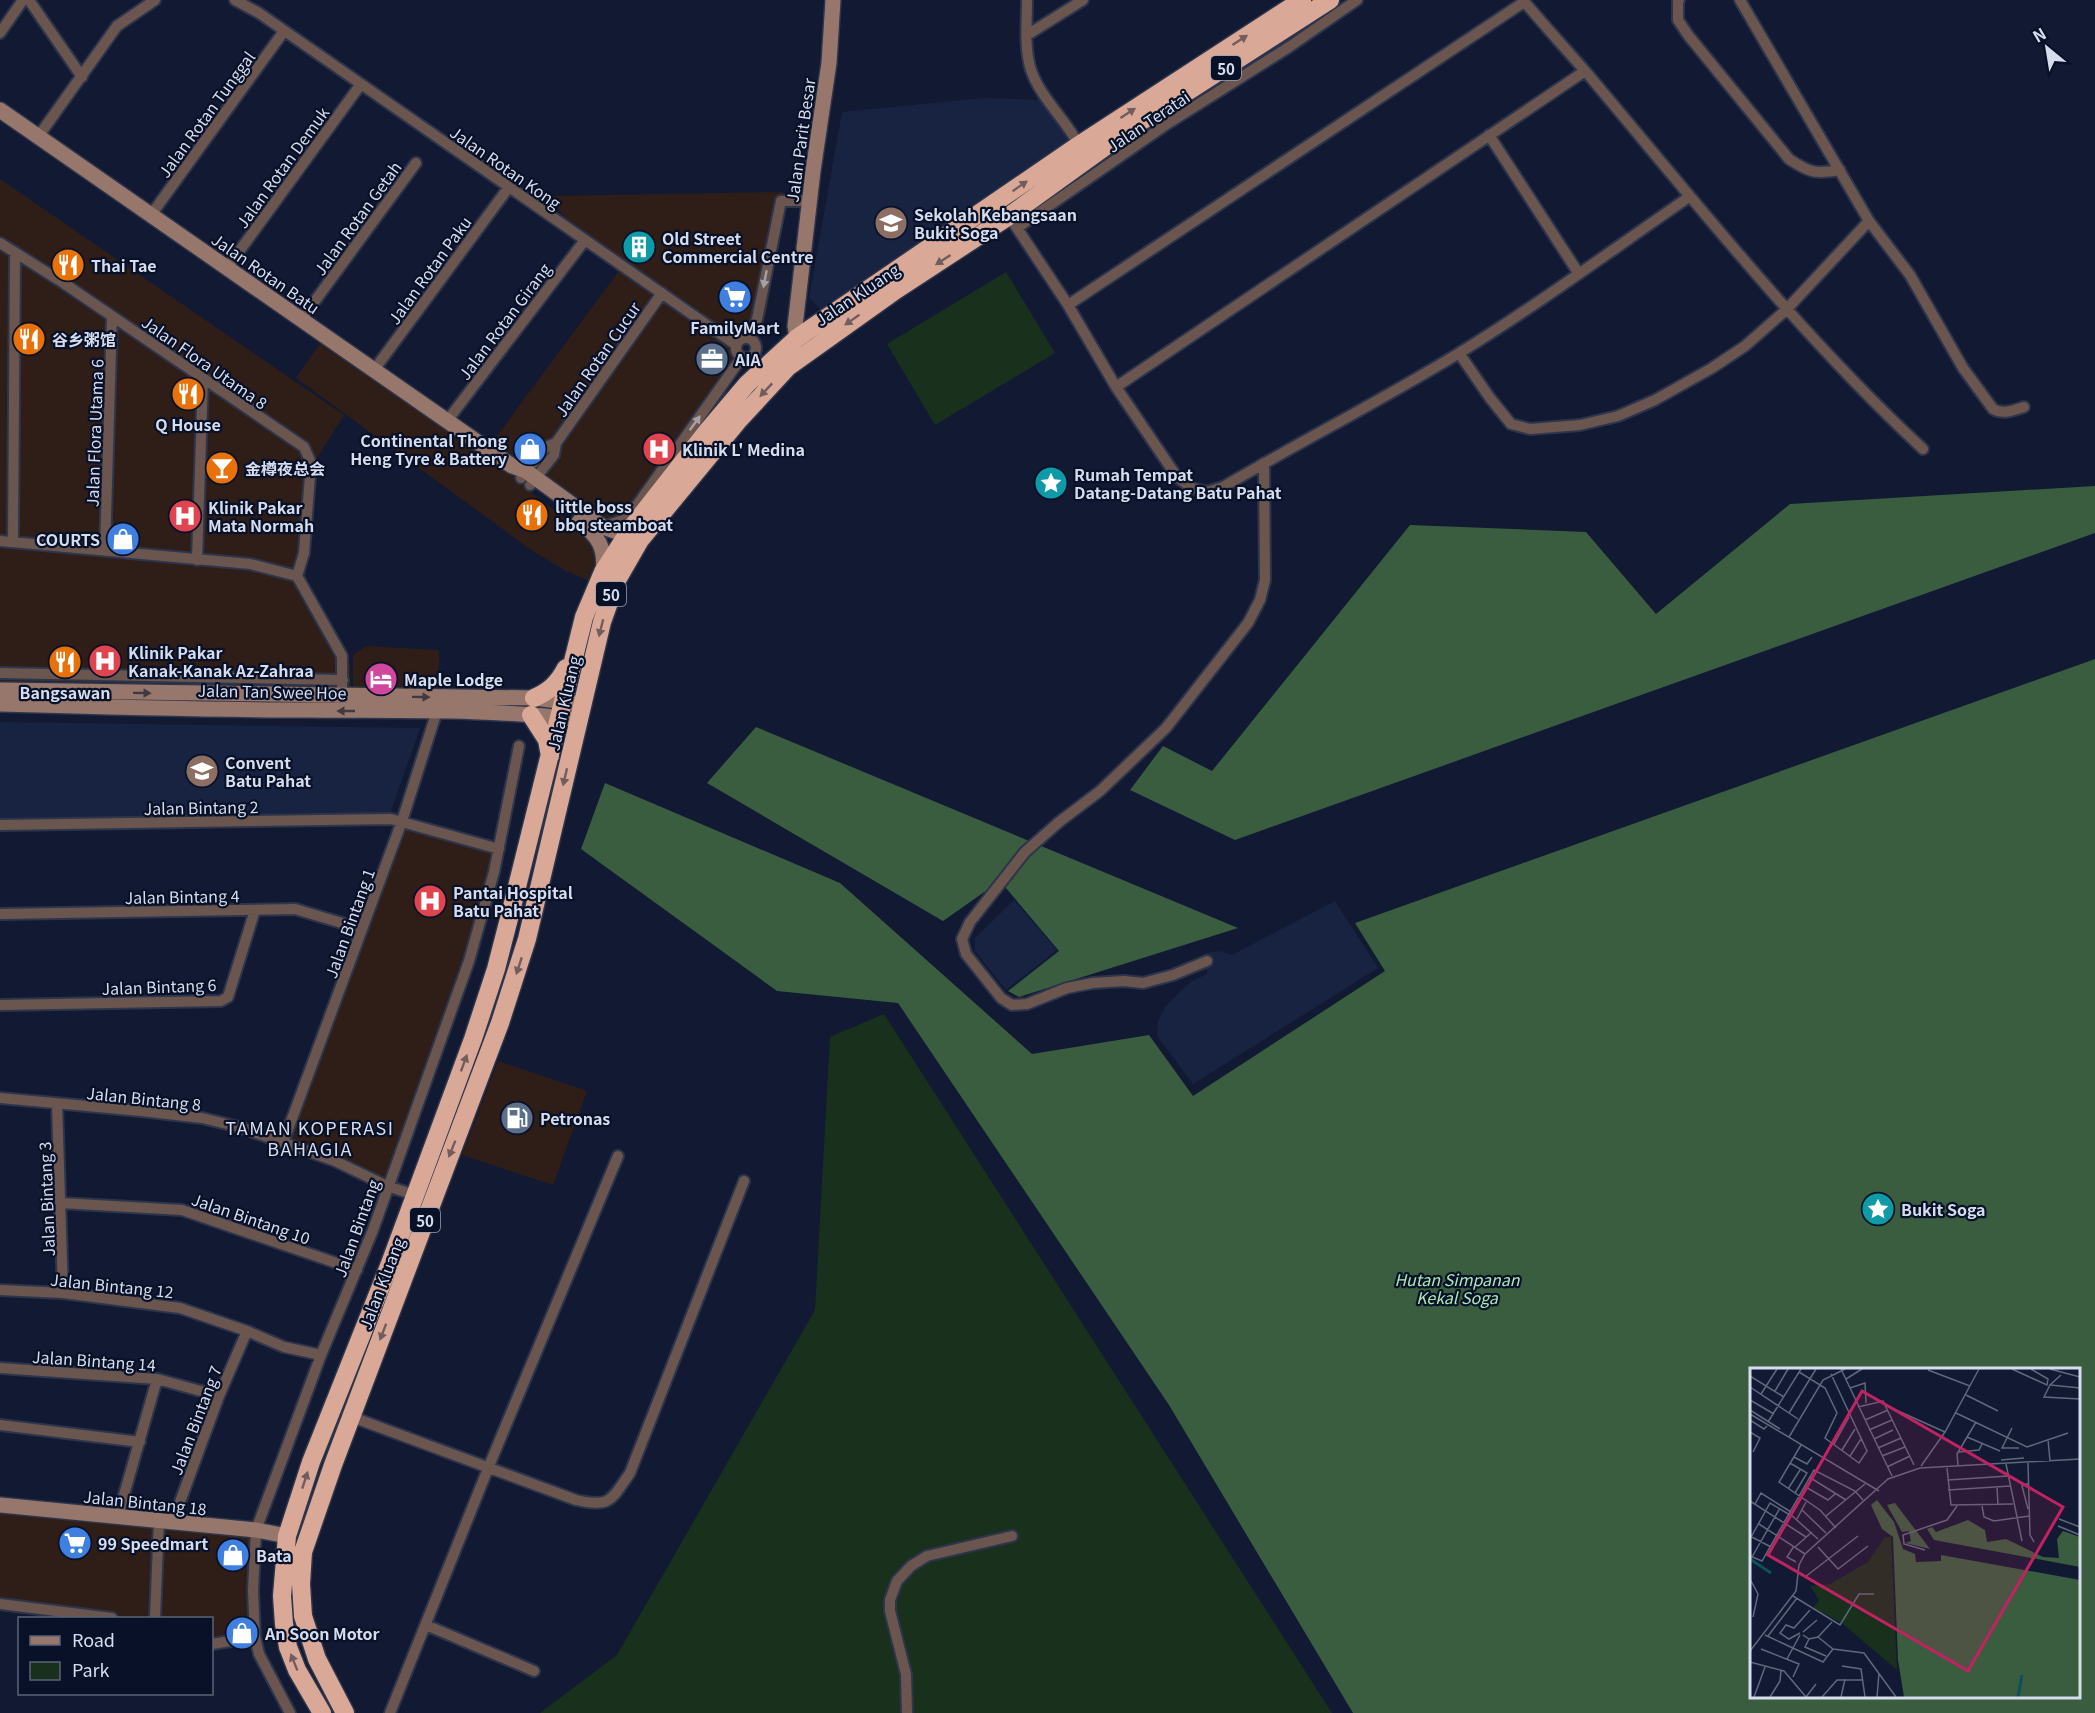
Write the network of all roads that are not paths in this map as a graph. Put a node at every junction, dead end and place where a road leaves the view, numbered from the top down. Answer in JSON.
{"nodes":[{"id":1,"x":23,"y":0,"type":"edge"},
{"id":2,"x":30,"y":0,"type":"edge"},
{"id":3,"x":235,"y":0,"type":"edge"},
{"id":4,"x":258,"y":0,"type":"edge"},
{"id":5,"x":833,"y":0,"type":"edge"},
{"id":6,"x":1027,"y":0,"type":"edge"},
{"id":7,"x":1083,"y":0,"type":"edge"},
{"id":8,"x":1302,"y":0,"type":"edge"},
{"id":9,"x":1330,"y":0,"type":"edge"},
{"id":10,"x":1357,"y":0,"type":"edge"},
{"id":11,"x":1679,"y":0,"type":"edge"},
{"id":12,"x":1740,"y":0,"type":"edge"},
{"id":13,"x":1523,"y":1,"type":"edge"},
{"id":14,"x":148,"y":4,"type":"edge"},
{"id":15,"x":259,"y":13,"type":"junction"},
{"id":16,"x":284,"y":31,"type":"junction"},
{"id":17,"x":0,"y":33,"type":"edge"},
{"id":18,"x":1027,"y":35,"type":"junction"},
{"id":19,"x":1285,"y":41,"type":"junction"},
{"id":20,"x":1585,"y":71,"type":"junction"},
{"id":21,"x":82,"y":77,"type":"junction"},
{"id":22,"x":362,"y":84,"type":"junction"},
{"id":23,"x":0,"y":110,"type":"edge"},
{"id":24,"x":1490,"y":135,"type":"junction"},
{"id":25,"x":38,"y":137,"type":"junction"},
{"id":26,"x":1079,"y":145,"type":"junction"},
{"id":27,"x":416,"y":164,"type":"dead end"},
{"id":28,"x":1840,"y":170,"type":"junction"},
{"id":29,"x":509,"y":187,"type":"junction"},
{"id":30,"x":1689,"y":197,"type":"junction"},
{"id":31,"x":809,"y":201,"type":"junction"},
{"id":32,"x":151,"y":216,"type":"junction"},
{"id":33,"x":972,"y":219,"type":"junction"},
{"id":34,"x":1869,"y":221,"type":"junction"},
{"id":35,"x":1013,"y":222,"type":"junction"},
{"id":36,"x":585,"y":240,"type":"junction"},
{"id":37,"x":0,"y":243,"type":"edge"},
{"id":38,"x":15,"y":254,"type":"junction"},
{"id":39,"x":227,"y":268,"type":"junction"},
{"id":40,"x":1579,"y":273,"type":"junction"},
{"id":41,"x":662,"y":293,"type":"junction"},
{"id":42,"x":1068,"y":305,"type":"junction"},
{"id":43,"x":1786,"y":310,"type":"junction"},
{"id":44,"x":112,"y":316,"type":"junction"},
{"id":45,"x":302,"y":320,"type":"junction"},
{"id":46,"x":750,"y":338,"type":"junction"},
{"id":47,"x":803,"y":344,"type":"junction"},
{"id":48,"x":736,"y":345,"type":"junction"},
{"id":49,"x":1459,"y":353,"type":"junction"},
{"id":50,"x":742,"y":357,"type":"junction"},
{"id":51,"x":374,"y":370,"type":"junction"},
{"id":52,"x":203,"y":378,"type":"junction"},
{"id":53,"x":1116,"y":387,"type":"junction"},
{"id":54,"x":2024,"y":407,"type":"dead end"},
{"id":55,"x":447,"y":421,"type":"junction"},
{"id":56,"x":1923,"y":449,"type":"dead end"},
{"id":57,"x":1264,"y":463,"type":"junction"},
{"id":58,"x":525,"y":476,"type":"junction"},
{"id":59,"x":632,"y":526,"type":"junction"},
{"id":60,"x":603,"y":527,"type":"junction"},
{"id":61,"x":0,"y":541,"type":"edge"},
{"id":62,"x":13,"y":542,"type":"junction"},
{"id":63,"x":105,"y":550,"type":"junction"},
{"id":64,"x":197,"y":560,"type":"junction"},
{"id":65,"x":603,"y":572,"type":"junction"},
{"id":66,"x":297,"y":576,"type":"junction"},
{"id":67,"x":573,"y":655,"type":"junction"},
{"id":68,"x":0,"y":673,"type":"edge"},
{"id":69,"x":342,"y":688,"type":"junction"},
{"id":70,"x":0,"y":690,"type":"edge"},
{"id":71,"x":0,"y":704,"type":"edge"},
{"id":72,"x":532,"y":706,"type":"junction"},
{"id":73,"x":561,"y":709,"type":"junction"},
{"id":74,"x":437,"y":711,"type":"junction"},
{"id":75,"x":580,"y":712,"type":"junction"},
{"id":76,"x":519,"y":746,"type":"dead end"},
{"id":77,"x":550,"y":760,"type":"junction"},
{"id":78,"x":402,"y":821,"type":"junction"},
{"id":79,"x":0,"y":825,"type":"edge"},
{"id":80,"x":499,"y":849,"type":"junction"},
{"id":81,"x":255,"y":910,"type":"junction"},
{"id":82,"x":0,"y":914,"type":"edge"},
{"id":83,"x":362,"y":929,"type":"junction"},
{"id":84,"x":1208,"y":961,"type":"dead end"},
{"id":85,"x":0,"y":1005,"type":"edge"},
{"id":86,"x":0,"y":1098,"type":"edge"},
{"id":87,"x":57,"y":1104,"type":"junction"},
{"id":88,"x":283,"y":1143,"type":"junction"},
{"id":89,"x":618,"y":1156,"type":"dead end"},
{"id":90,"x":744,"y":1181,"type":"dead end"},
{"id":91,"x":387,"y":1186,"type":"junction"},
{"id":92,"x":415,"y":1195,"type":"junction"},
{"id":93,"x":61,"y":1203,"type":"junction"},
{"id":94,"x":357,"y":1270,"type":"junction"},
{"id":95,"x":0,"y":1290,"type":"edge"},
{"id":96,"x":63,"y":1293,"type":"junction"},
{"id":97,"x":247,"y":1331,"type":"junction"},
{"id":98,"x":321,"y":1355,"type":"junction"},
{"id":99,"x":0,"y":1368,"type":"edge"},
{"id":100,"x":158,"y":1379,"type":"junction"},
{"id":101,"x":219,"y":1396,"type":"junction"},
{"id":102,"x":352,"y":1417,"type":"junction"},
{"id":103,"x":0,"y":1425,"type":"edge"},
{"id":104,"x":140,"y":1442,"type":"junction"},
{"id":105,"x":489,"y":1466,"type":"junction"},
{"id":106,"x":0,"y":1505,"type":"edge"},
{"id":107,"x":117,"y":1516,"type":"junction"},
{"id":108,"x":166,"y":1521,"type":"junction"},
{"id":109,"x":256,"y":1530,"type":"junction"},
{"id":110,"x":287,"y":1536,"type":"junction"},
{"id":111,"x":1012,"y":1536,"type":"dead end"},
{"id":112,"x":0,"y":1604,"type":"edge"},
{"id":113,"x":104,"y":1617,"type":"edge"},
{"id":114,"x":155,"y":1617,"type":"edge"},
{"id":115,"x":426,"y":1625,"type":"junction"},
{"id":116,"x":255,"y":1637,"type":"junction"},
{"id":117,"x":213,"y":1644,"type":"edge"},
{"id":118,"x":534,"y":1671,"type":"dead end"},
{"id":119,"x":290,"y":1713,"type":"edge"},
{"id":120,"x":322,"y":1713,"type":"edge"},
{"id":121,"x":345,"y":1713,"type":"edge"},
{"id":122,"x":390,"y":1713,"type":"edge"},
{"id":123,"x":907,"y":1713,"type":"edge"}],
"edges":[{"from":1,"to":17,"type":"street"},
{"from":2,"to":21,"type":"street"},
{"from":3,"to":15,"type":"street","name":"Jalan Rotan Kong"},
{"from":4,"to":15,"type":"street"},
{"from":5,"to":31,"type":"street","name":"Jalan Parit Besar"},
{"from":6,"to":18,"type":"street"},
{"from":7,"to":18,"type":"street"},
{"from":26,"to":8,"type":"highway","name":"Jalan Kluang","number":"50","one_way":true},
{"from":9,"to":19,"type":"highway","name":"Jalan Kluang","number":"50"},
{"from":10,"to":19,"type":"street"},
{"from":11,"to":28,"type":"street"},
{"from":12,"to":28,"type":"street"},
{"from":13,"to":20,"type":"street"},
{"from":13,"to":42,"type":"street"},
{"from":14,"to":21,"type":"street"},
{"from":15,"to":16,"type":"street","name":"Jalan Rotan Kong"},
{"from":16,"to":22,"type":"street","name":"Jalan Rotan Kong"},
{"from":16,"to":32,"type":"street","name":"Jalan Rotan Tunggal"},
{"from":18,"to":26,"type":"street"},
{"from":19,"to":35,"type":"highway","name":"Jalan Kluang","number":"50"},
{"from":20,"to":24,"type":"street"},
{"from":20,"to":30,"type":"street"},
{"from":21,"to":25,"type":"street"},
{"from":22,"to":29,"type":"street","name":"Jalan Rotan Kong"},
{"from":22,"to":39,"type":"street","name":"Jalan Rotan Demuk"},
{"from":23,"to":25,"type":"street","name":"Jalan Rotan Batu"},
{"from":24,"to":40,"type":"street"},
{"from":24,"to":53,"type":"street"},
{"from":25,"to":32,"type":"street","name":"Jalan Rotan Batu"},
{"from":33,"to":26,"type":"highway","name":"Jalan Kluang","number":"50","one_way":true},
{"from":27,"to":45,"type":"street","name":"Jalan Rotan Getah"},
{"from":28,"to":34,"type":"street"},
{"from":29,"to":36,"type":"street","name":"Jalan Rotan Kong"},
{"from":29,"to":51,"type":"street","name":"Jalan Rotan Paku"},
{"from":30,"to":40,"type":"street"},
{"from":30,"to":43,"type":"street"},
{"from":31,"to":46,"type":"street","one_way":true},
{"from":31,"to":47,"type":"street","name":"Jalan Parit Besar"},
{"from":32,"to":39,"type":"street","name":"Jalan Rotan Batu"},
{"from":33,"to":35,"type":"highway"},
{"from":33,"to":47,"type":"highway","name":"Jalan Kluang","number":"50"},
{"from":34,"to":43,"type":"street"},
{"from":34,"to":54,"type":"street"},
{"from":35,"to":42,"type":"street"},
{"from":35,"to":47,"type":"highway","name":"Jalan Kluang","number":"50","one_way":true},
{"from":36,"to":41,"type":"street","name":"Jalan Rotan Kong"},
{"from":36,"to":55,"type":"street","name":"Jalan Rotan Girang"},
{"from":37,"to":38,"type":"street","name":"Jalan Flora Utama 8"},
{"from":38,"to":44,"type":"street","name":"Jalan Flora Utama 8"},
{"from":38,"to":62,"type":"street"},
{"from":39,"to":45,"type":"street","name":"Jalan Rotan Batu"},
{"from":40,"to":49,"type":"street"},
{"from":41,"to":48,"type":"street","name":"Jalan Rotan Kong"},
{"from":41,"to":58,"type":"street","name":"Jalan Rotan Cucur"},
{"from":42,"to":53,"type":"street"},
{"from":43,"to":49,"type":"street"},
{"from":43,"to":56,"type":"street"},
{"from":44,"to":52,"type":"street","name":"Jalan Flora Utama 8"},
{"from":44,"to":63,"type":"street","name":"Jalan Flora Utama 6"},
{"from":45,"to":51,"type":"street","name":"Jalan Rotan Batu"},
{"from":46,"to":48,"type":"street"},
{"from":46,"to":50,"type":"street"},
{"from":47,"to":59,"type":"highway","name":"Jalan Kluang","number":"50"},
{"from":47,"to":75,"type":"highway","name":"Jalan Kluang","number":"50","one_way":true},
{"from":48,"to":50,"type":"street"},
{"from":49,"to":57,"type":"street"},
{"from":60,"to":50,"type":"street","one_way":true},
{"from":51,"to":55,"type":"street","name":"Jalan Rotan Batu"},
{"from":52,"to":64,"type":"street"},
{"from":52,"to":66,"type":"street","name":"Jalan Flora Utama 8"},
{"from":53,"to":57,"type":"street"},
{"from":55,"to":58,"type":"street","name":"Jalan Rotan Batu"},
{"from":57,"to":84,"type":"street"},
{"from":58,"to":60,"type":"street","name":"Jalan Rotan Batu"},
{"from":58,"to":65,"type":"street","name":"Jalan Rotan Batu"},
{"from":59,"to":60,"type":"street"},
{"from":59,"to":65,"type":"highway","name":"Jalan Kluang","number":"50"},
{"from":61,"to":62,"type":"street"},
{"from":62,"to":63,"type":"street"},
{"from":63,"to":64,"type":"street"},
{"from":64,"to":66,"type":"street"},
{"from":65,"to":67,"type":"highway","name":"Jalan Kluang","number":"50"},
{"from":66,"to":69,"type":"street"},
{"from":67,"to":72,"type":"highway"},
{"from":67,"to":73,"type":"highway","name":"Jalan Kluang","number":"50"},
{"from":68,"to":69,"type":"street"},
{"from":70,"to":69,"type":"street","name":"Jalan Tan Swee Hoe","one_way":true},
{"from":69,"to":72,"type":"street","name":"Jalan Tan Swee Hoe","one_way":true},
{"from":74,"to":71,"type":"street","name":"Jalan Tan Swee Hoe","one_way":true},
{"from":72,"to":73,"type":"street","name":"Jalan Tan Swee Hoe"},
{"from":72,"to":74,"type":"street","name":"Jalan Tan Swee Hoe"},
{"from":72,"to":77,"type":"highway"},
{"from":73,"to":75,"type":"street","name":"Jalan Tan Swee Hoe"},
{"from":73,"to":77,"type":"highway","name":"Jalan Kluang","number":"50"},
{"from":74,"to":78,"type":"street","name":"Jalan Bintang 1"},
{"from":75,"to":102,"type":"highway","name":"Jalan Kluang","number":"50","one_way":true},
{"from":76,"to":80,"type":"street","name":"Jalan Bintang"},
{"from":92,"to":77,"type":"highway","name":"Jalan Kluang","number":"50","one_way":true},
{"from":78,"to":79,"type":"street","name":"Jalan Bintang 2"},
{"from":78,"to":80,"type":"street","name":"Jalan Bintang 2"},
{"from":78,"to":83,"type":"street","name":"Jalan Bintang 1"},
{"from":80,"to":91,"type":"street","name":"Jalan Bintang"},
{"from":81,"to":82,"type":"street","name":"Jalan Bintang 4"},
{"from":81,"to":83,"type":"street","name":"Jalan Bintang 4"},
{"from":81,"to":85,"type":"street","name":"Jalan Bintang 6"},
{"from":83,"to":88,"type":"street","name":"Jalan Bintang 1"},
{"from":86,"to":87,"type":"street","name":"Jalan Bintang 8"},
{"from":87,"to":88,"type":"street","name":"Jalan Bintang 8"},
{"from":87,"to":93,"type":"street","name":"Jalan Bintang 3"},
{"from":88,"to":91,"type":"street","name":"Jalan Bintang 8"},
{"from":89,"to":105,"type":"street"},
{"from":90,"to":105,"type":"street"},
{"from":91,"to":92,"type":"street","name":"Jalan Bintang 8"},
{"from":91,"to":94,"type":"street","name":"Jalan Bintang"},
{"from":110,"to":92,"type":"highway","name":"Jalan Kluang","number":"50","one_way":true},
{"from":93,"to":94,"type":"street","name":"Jalan Bintang 10"},
{"from":93,"to":96,"type":"street","name":"Jalan Bintang 3"},
{"from":94,"to":98,"type":"street","name":"Jalan Bintang"},
{"from":95,"to":96,"type":"street","name":"Jalan Bintang 12"},
{"from":96,"to":97,"type":"street","name":"Jalan Bintang 12"},
{"from":97,"to":98,"type":"street","name":"Jalan Bintang 12"},
{"from":97,"to":101,"type":"street","name":"Jalan Bintang 7"},
{"from":98,"to":109,"type":"street","name":"Jalan Bintang"},
{"from":99,"to":100,"type":"street","name":"Jalan Bintang 14"},
{"from":100,"to":101,"type":"street","name":"Jalan Bintang 14"},
{"from":100,"to":104,"type":"street"},
{"from":101,"to":108,"type":"street","name":"Jalan Bintang 7"},
{"from":102,"to":105,"type":"street"},
{"from":102,"to":121,"type":"highway","name":"Jalan Kluang","number":"50"},
{"from":103,"to":104,"type":"street"},
{"from":104,"to":107,"type":"street"},
{"from":105,"to":115,"type":"street"},
{"from":106,"to":107,"type":"street","name":"Jalan Bintang 18"},
{"from":107,"to":108,"type":"street","name":"Jalan Bintang 18"},
{"from":108,"to":109,"type":"street","name":"Jalan Bintang 18"},
{"from":108,"to":114,"type":"street","name":"Jalan Bintang 7"},
{"from":109,"to":110,"type":"street","name":"Jalan Bintang 18"},
{"from":109,"to":116,"type":"street","name":"Jalan Bintang"},
{"from":120,"to":110,"type":"highway","name":"Jalan Kluang","number":"50","one_way":true},
{"from":111,"to":123,"type":"street"},
{"from":112,"to":113,"type":"street"},
{"from":115,"to":118,"type":"street"},
{"from":115,"to":122,"type":"street"},
{"from":116,"to":117,"type":"street"},
{"from":116,"to":119,"type":"street","name":"Jalan Bintang"}]}
